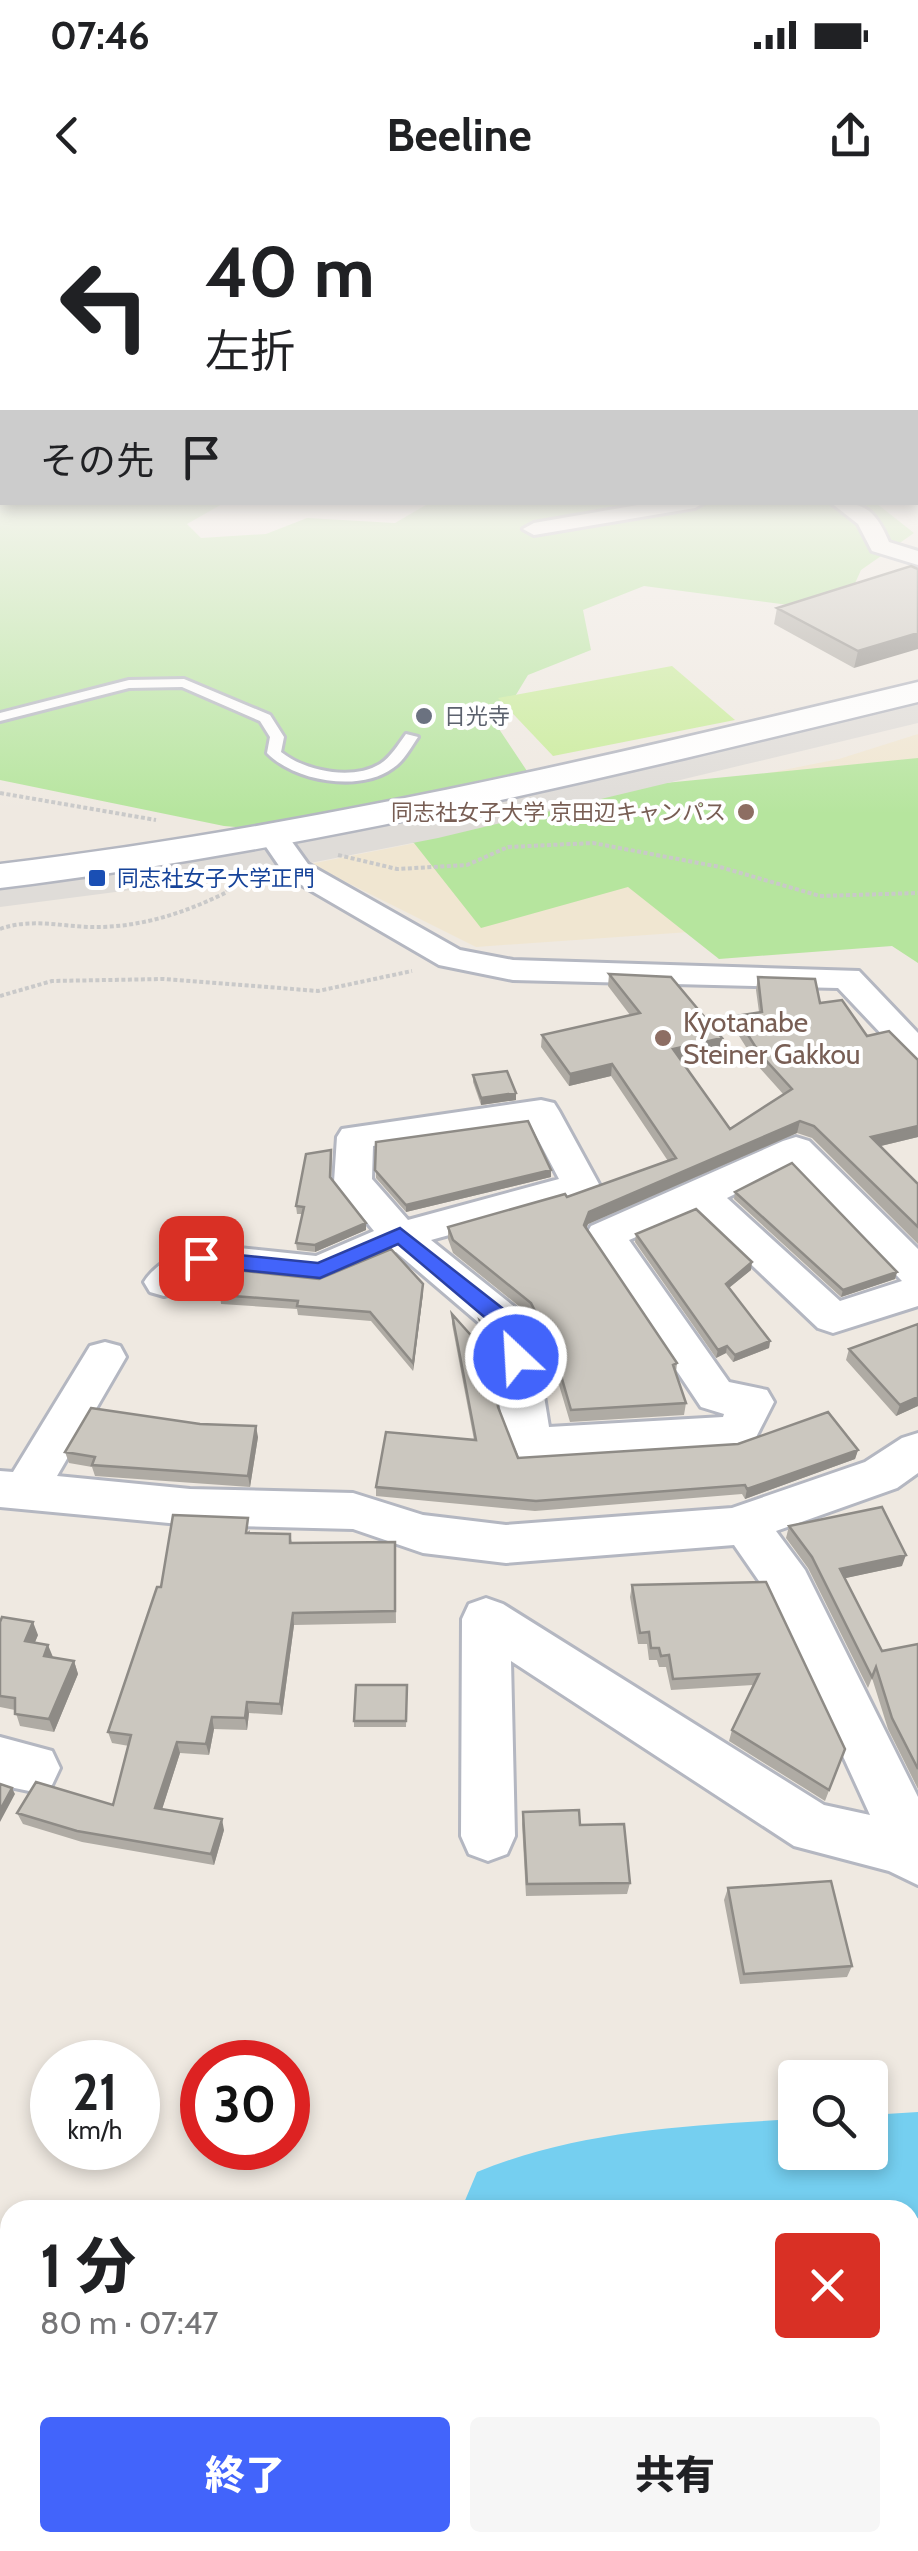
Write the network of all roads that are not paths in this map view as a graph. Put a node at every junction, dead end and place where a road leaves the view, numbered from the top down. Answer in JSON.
{"nodes":[{"id":1,"x":918,"y":692,"type":"edge"},
{"id":2,"x":0,"y":718,"type":"edge"},
{"id":3,"x":411,"y":737,"type":"dead end"},
{"id":4,"x":275,"y":838,"type":"junction"},
{"id":5,"x":0,"y":876,"type":"edge"},
{"id":6,"x":918,"y":1053,"type":"edge"},
{"id":7,"x":702,"y":1195,"type":"junction"},
{"id":8,"x":400,"y":1235,"type":"junction"},
{"id":9,"x":918,"y":1273,"type":"edge"},
{"id":10,"x":164,"y":1282,"type":"dead end"},
{"id":11,"x":918,"y":1291,"type":"edge"},
{"id":12,"x":105,"y":1357,"type":"dead end"},
{"id":13,"x":918,"y":1450,"type":"edge"},
{"id":14,"x":15,"y":1489,"type":"edge"},
{"id":15,"x":744,"y":1523,"type":"junction"},
{"id":16,"x":488,"y":1836,"type":"dead end"},
{"id":17,"x":909,"y":1854,"type":"edge"}],
"edges":[{"from":1,"to":4,"type":"street"},
{"from":2,"to":3,"type":"lane"},
{"from":4,"to":5,"type":"street"},
{"from":4,"to":6,"type":"street"},
{"from":7,"to":8,"type":"street"},
{"from":7,"to":9,"type":"street"},
{"from":7,"to":11,"type":"street"},
{"from":8,"to":8,"type":"street"},
{"from":8,"to":10,"type":"street"},
{"from":12,"to":14,"type":"street"},
{"from":13,"to":15,"type":"street"},
{"from":14,"to":15,"type":"street"},
{"from":15,"to":17,"type":"street"},
{"from":16,"to":17,"type":"street"}]}
